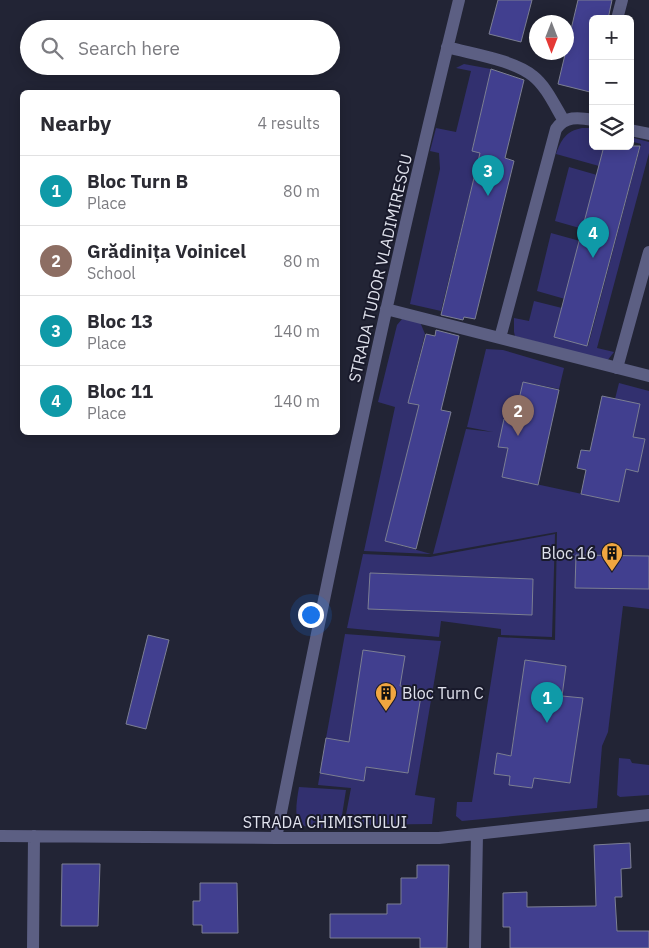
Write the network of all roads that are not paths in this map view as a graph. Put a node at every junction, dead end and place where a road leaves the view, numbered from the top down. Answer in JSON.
{"nodes":[{"id":1,"x":459,"y":0,"type":"edge"},
{"id":2,"x":622,"y":0,"type":"edge"},
{"id":3,"x":618,"y":15,"type":"edge"},
{"id":4,"x":447,"y":47,"type":"junction"},
{"id":5,"x":589,"y":117,"type":"edge"},
{"id":6,"x":564,"y":121,"type":"junction"},
{"id":7,"x":634,"y":131,"type":"edge"},
{"id":8,"x":649,"y":134,"type":"edge"},
{"id":9,"x":649,"y":252,"type":"edge"},
{"id":10,"x":386,"y":309,"type":"junction"},
{"id":11,"x":500,"y":338,"type":"junction"},
{"id":12,"x":618,"y":368,"type":"junction"},
{"id":13,"x":649,"y":376,"type":"edge"},
{"id":14,"x":649,"y":815,"type":"edge"},
{"id":15,"x":477,"y":834,"type":"junction"},
{"id":16,"x":0,"y":836,"type":"edge"},
{"id":17,"x":34,"y":836,"type":"junction"},
{"id":18,"x":276,"y":838,"type":"junction"},
{"id":19,"x":33,"y":948,"type":"edge"},
{"id":20,"x":475,"y":948,"type":"edge"}],
"edges":[{"from":1,"to":4,"type":"street","name":"STRADA TUDOR VLADIMIRESCU"},
{"from":2,"to":3,"type":"street"},
{"from":4,"to":6,"type":"street"},
{"from":4,"to":10,"type":"street","name":"STRADA TUDOR VLADIMIRESCU"},
{"from":5,"to":6,"type":"street"},
{"from":6,"to":11,"type":"street"},
{"from":7,"to":8,"type":"street"},
{"from":9,"to":12,"type":"street"},
{"from":10,"to":11,"type":"street"},
{"from":10,"to":18,"type":"street","name":"STRADA TUDOR VLADIMIRESCU"},
{"from":11,"to":12,"type":"street"},
{"from":12,"to":13,"type":"street"},
{"from":14,"to":15,"type":"street","name":"STRADA CHIMISTULUI"},
{"from":15,"to":18,"type":"street","name":"STRADA CHIMISTULUI"},
{"from":15,"to":20,"type":"street"},
{"from":16,"to":17,"type":"street","name":"STRADA CHIMISTULUI"},
{"from":17,"to":18,"type":"street","name":"STRADA CHIMISTULUI"},
{"from":17,"to":19,"type":"street"}]}
